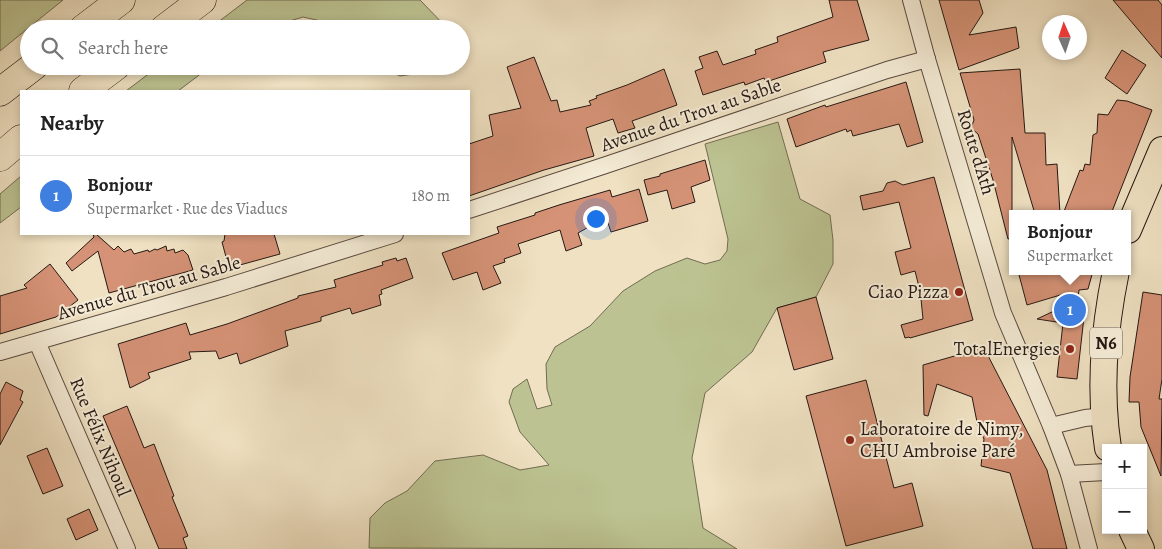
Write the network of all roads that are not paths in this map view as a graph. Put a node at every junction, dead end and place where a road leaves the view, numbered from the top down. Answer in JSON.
{"nodes":[{"id":1,"x":121,"y":0,"type":"edge"},
{"id":2,"x":202,"y":0,"type":"edge"},
{"id":3,"x":911,"y":0,"type":"edge"},
{"id":4,"x":95,"y":20,"type":"edge"},
{"id":5,"x":176,"y":20,"type":"edge"},
{"id":6,"x":927,"y":59,"type":"junction"},
{"id":7,"x":22,"y":75,"type":"edge"},
{"id":8,"x":104,"y":75,"type":"edge"},
{"id":9,"x":84,"y":90,"type":"edge"},
{"id":10,"x":0,"y":92,"type":"edge"},
{"id":11,"x":20,"y":139,"type":"edge"},
{"id":12,"x":1162,"y":150,"type":"edge"},
{"id":13,"x":0,"y":157,"type":"edge"},
{"id":14,"x":470,"y":210,"type":"edge"},
{"id":15,"x":1131,"y":223,"type":"edge"},
{"id":16,"x":392,"y":235,"type":"edge"},
{"id":17,"x":1115,"y":275,"type":"edge"},
{"id":18,"x":37,"y":342,"type":"junction"},
{"id":19,"x":0,"y":352,"type":"edge"},
{"id":20,"x":1104,"y":416,"type":"junction"},
{"id":21,"x":1051,"y":426,"type":"junction"},
{"id":22,"x":1108,"y":444,"type":"edge"},
{"id":23,"x":1102,"y":472,"type":"edge"},
{"id":24,"x":1069,"y":474,"type":"junction"},
{"id":25,"x":1134,"y":534,"type":"edge"},
{"id":26,"x":127,"y":549,"type":"edge"},
{"id":27,"x":1089,"y":549,"type":"edge"},
{"id":28,"x":1141,"y":549,"type":"edge"}],
"edges":[{"from":1,"to":4,"type":"highway"},
{"from":2,"to":5,"type":"highway"},
{"from":3,"to":6,"type":"street","name":"Route d'Ath"},
{"from":6,"to":14,"type":"street","name":"Avenue du Trou au Sable"},
{"from":6,"to":21,"type":"street","name":"Route d'Ath"},
{"from":7,"to":10,"type":"highway"},
{"from":8,"to":9,"type":"highway"},
{"from":11,"to":13,"type":"highway"},
{"from":12,"to":15,"type":"main road"},
{"from":16,"to":18,"type":"street","name":"Avenue du Trou au Sable"},
{"from":17,"to":20,"type":"main road","number":"N6"},
{"from":18,"to":19,"type":"street","name":"Avenue du Trou au Sable"},
{"from":18,"to":26,"type":"street","name":"Rue Félix Nihoul"},
{"from":20,"to":21,"type":"street"},
{"from":20,"to":22,"type":"main road","number":"N6"},
{"from":21,"to":24,"type":"street","name":"Route d'Ath"},
{"from":23,"to":24,"type":"street"},
{"from":24,"to":27,"type":"street","name":"Route d'Ath"},
{"from":25,"to":28,"type":"main road"}]}
